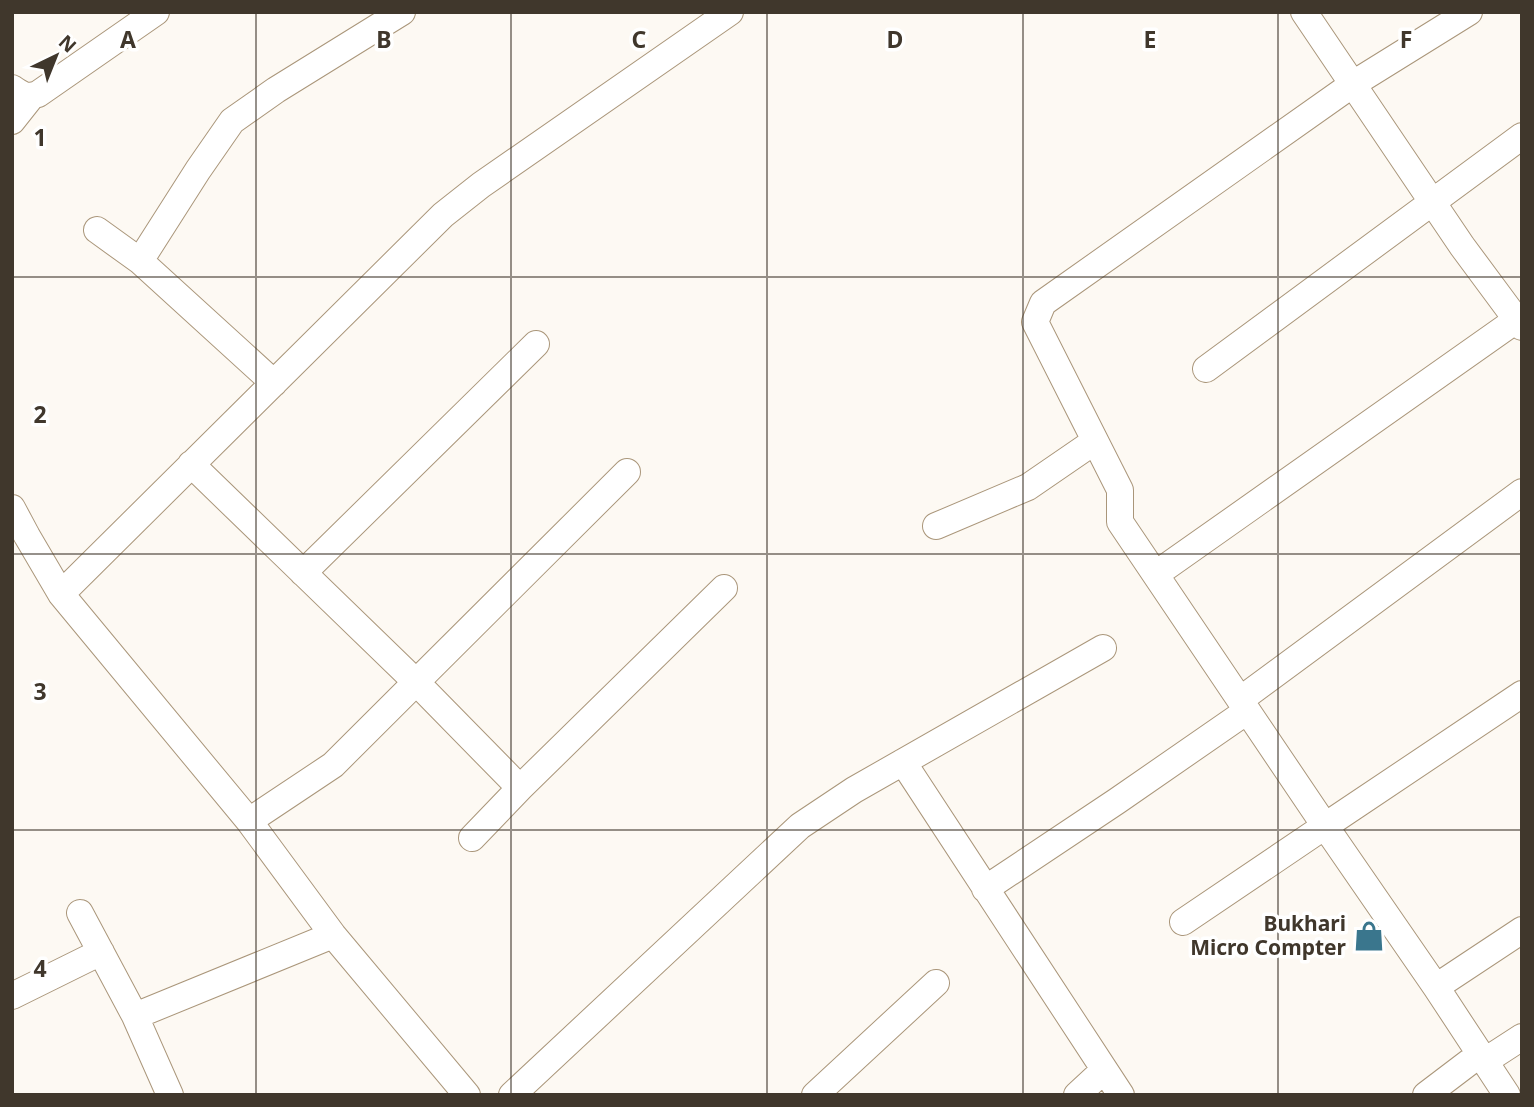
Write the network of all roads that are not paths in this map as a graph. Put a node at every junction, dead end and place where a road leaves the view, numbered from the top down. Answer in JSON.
{"nodes":[{"id":1,"x":156,"y":12,"type":"edge"},
{"id":2,"x":402,"y":12,"type":"edge"},
{"id":3,"x":730,"y":12,"type":"edge"},
{"id":4,"x":1304,"y":12,"type":"edge"},
{"id":5,"x":1469,"y":12,"type":"edge"},
{"id":6,"x":1353,"y":84,"type":"junction"},
{"id":7,"x":22,"y":92,"type":"edge"},
{"id":8,"x":12,"y":121,"type":"edge"},
{"id":9,"x":1522,"y":136,"type":"edge"},
{"id":10,"x":1432,"y":202,"type":"junction"},
{"id":11,"x":97,"y":230,"type":"dead end"},
{"id":12,"x":140,"y":261,"type":"junction"},
{"id":13,"x":1520,"y":321,"type":"edge"},
{"id":14,"x":536,"y":344,"type":"dead end"},
{"id":15,"x":1206,"y":369,"type":"dead end"},
{"id":16,"x":274,"y":383,"type":"junction"},
{"id":17,"x":1095,"y":441,"type":"junction"},
{"id":18,"x":191,"y":464,"type":"junction"},
{"id":19,"x":627,"y":472,"type":"dead end"},
{"id":20,"x":1522,"y":492,"type":"edge"},
{"id":21,"x":12,"y":508,"type":"edge"},
{"id":22,"x":936,"y":526,"type":"dead end"},
{"id":23,"x":19,"y":541,"type":"edge"},
{"id":24,"x":303,"y":573,"type":"junction"},
{"id":25,"x":1156,"y":574,"type":"junction"},
{"id":26,"x":724,"y":588,"type":"dead end"},
{"id":27,"x":61,"y":594,"type":"junction"},
{"id":28,"x":1103,"y":648,"type":"dead end"},
{"id":29,"x":416,"y":682,"type":"junction"},
{"id":30,"x":1522,"y":694,"type":"edge"},
{"id":31,"x":1243,"y":706,"type":"junction"},
{"id":32,"x":903,"y":762,"type":"junction"},
{"id":33,"x":520,"y":788,"type":"junction"},
{"id":34,"x":249,"y":821,"type":"junction"},
{"id":35,"x":1325,"y":826,"type":"junction"},
{"id":36,"x":472,"y":838,"type":"dead end"},
{"id":37,"x":985,"y":889,"type":"junction"},
{"id":38,"x":80,"y":913,"type":"dead end"},
{"id":39,"x":1184,"y":922,"type":"dead end"},
{"id":40,"x":1522,"y":930,"type":"edge"},
{"id":41,"x":333,"y":935,"type":"junction"},
{"id":42,"x":101,"y":952,"type":"junction"},
{"id":43,"x":936,"y":983,"type":"dead end"},
{"id":44,"x":1436,"y":987,"type":"junction"},
{"id":45,"x":12,"y":996,"type":"edge"},
{"id":46,"x":135,"y":1016,"type":"junction"},
{"id":47,"x":1522,"y":1037,"type":"edge"},
{"id":48,"x":1482,"y":1058,"type":"junction"},
{"id":49,"x":1104,"y":1070,"type":"junction"},
{"id":50,"x":170,"y":1095,"type":"edge"},
{"id":51,"x":467,"y":1095,"type":"edge"},
{"id":52,"x":512,"y":1095,"type":"edge"},
{"id":53,"x":815,"y":1095,"type":"edge"},
{"id":54,"x":1077,"y":1095,"type":"edge"},
{"id":55,"x":1121,"y":1095,"type":"edge"},
{"id":56,"x":1426,"y":1095,"type":"edge"},
{"id":57,"x":1507,"y":1095,"type":"edge"}],
"edges":[{"from":1,"to":7,"type":"street"},
{"from":2,"to":12,"type":"street"},
{"from":3,"to":16,"type":"street"},
{"from":4,"to":6,"type":"street"},
{"from":5,"to":6,"type":"street"},
{"from":6,"to":10,"type":"street"},
{"from":6,"to":17,"type":"street"},
{"from":7,"to":8,"type":"street"},
{"from":9,"to":10,"type":"street"},
{"from":10,"to":13,"type":"street"},
{"from":10,"to":15,"type":"street"},
{"from":11,"to":12,"type":"street"},
{"from":12,"to":16,"type":"street"},
{"from":13,"to":25,"type":"street"},
{"from":14,"to":24,"type":"street"},
{"from":16,"to":18,"type":"street"},
{"from":17,"to":22,"type":"street"},
{"from":17,"to":25,"type":"street"},
{"from":18,"to":24,"type":"street"},
{"from":18,"to":27,"type":"street"},
{"from":19,"to":29,"type":"street"},
{"from":20,"to":31,"type":"street"},
{"from":21,"to":23,"type":"street"},
{"from":23,"to":27,"type":"street"},
{"from":24,"to":29,"type":"street"},
{"from":25,"to":31,"type":"street"},
{"from":26,"to":33,"type":"street"},
{"from":27,"to":34,"type":"street"},
{"from":28,"to":32,"type":"street"},
{"from":29,"to":33,"type":"street"},
{"from":29,"to":34,"type":"street"},
{"from":30,"to":35,"type":"street"},
{"from":31,"to":35,"type":"street"},
{"from":31,"to":37,"type":"street"},
{"from":32,"to":37,"type":"street"},
{"from":32,"to":52,"type":"street"},
{"from":33,"to":36,"type":"street"},
{"from":34,"to":41,"type":"street"},
{"from":35,"to":39,"type":"street"},
{"from":35,"to":44,"type":"street"},
{"from":37,"to":49,"type":"street"},
{"from":38,"to":42,"type":"street"},
{"from":40,"to":44,"type":"street"},
{"from":41,"to":46,"type":"street"},
{"from":41,"to":51,"type":"street"},
{"from":42,"to":45,"type":"street"},
{"from":42,"to":46,"type":"street"},
{"from":43,"to":53,"type":"street"},
{"from":44,"to":48,"type":"street"},
{"from":46,"to":50,"type":"street"},
{"from":47,"to":48,"type":"street"},
{"from":48,"to":56,"type":"street"},
{"from":48,"to":57,"type":"street"},
{"from":49,"to":54,"type":"street"},
{"from":49,"to":55,"type":"street"}]}
